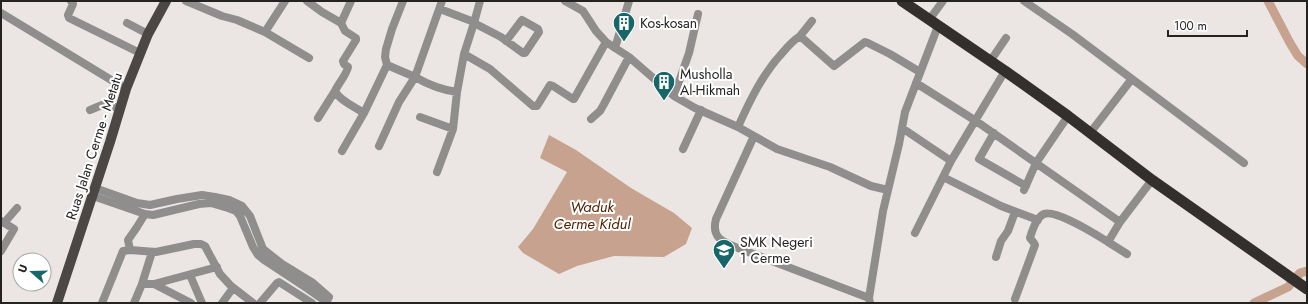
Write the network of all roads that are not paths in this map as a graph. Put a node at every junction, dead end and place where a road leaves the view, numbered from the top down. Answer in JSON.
{"nodes":[{"id":1,"x":71,"y":1,"type":"edge"},
{"id":2,"x":166,"y":1,"type":"edge"},
{"id":3,"x":186,"y":1,"type":"edge"},
{"id":4,"x":285,"y":1,"type":"edge"},
{"id":5,"x":307,"y":1,"type":"edge"},
{"id":6,"x":351,"y":1,"type":"edge"},
{"id":7,"x":403,"y":1,"type":"edge"},
{"id":8,"x":480,"y":1,"type":"edge"},
{"id":9,"x":564,"y":1,"type":"edge"},
{"id":10,"x":629,"y":1,"type":"edge"},
{"id":11,"x":902,"y":1,"type":"edge"},
{"id":12,"x":943,"y":1,"type":"edge"},
{"id":13,"x":1024,"y":1,"type":"edge"},
{"id":14,"x":441,"y":5,"type":"edge"},
{"id":15,"x":1,"y":13,"type":"edge"},
{"id":16,"x":698,"y":14,"type":"dead end"},
{"id":17,"x":812,"y":21,"type":"dead end"},
{"id":18,"x":127,"y":23,"type":"dead end"},
{"id":19,"x":341,"y":23,"type":"junction"},
{"id":20,"x":474,"y":23,"type":"junction"},
{"id":21,"x":934,"y":23,"type":"junction"},
{"id":22,"x":265,"y":32,"type":"junction"},
{"id":23,"x":148,"y":34,"type":"junction"},
{"id":24,"x":800,"y":36,"type":"junction"},
{"id":25,"x":1006,"y":38,"type":"dead end"},
{"id":26,"x":506,"y":41,"type":"dead end"},
{"id":27,"x":606,"y":42,"type":"junction"},
{"id":28,"x":615,"y":48,"type":"junction"},
{"id":29,"x":140,"y":53,"type":"junction"},
{"id":30,"x":464,"y":54,"type":"junction"},
{"id":31,"x":309,"y":58,"type":"dead end"},
{"id":32,"x":629,"y":58,"type":"junction"},
{"id":33,"x":990,"y":60,"type":"junction"},
{"id":34,"x":387,"y":65,"type":"junction"},
{"id":35,"x":1005,"y":71,"type":"junction"},
{"id":36,"x":920,"y":72,"type":"junction"},
{"id":37,"x":415,"y":77,"type":"junction"},
{"id":38,"x":1131,"y":80,"type":"junction"},
{"id":39,"x":916,"y":83,"type":"junction"},
{"id":40,"x":126,"y":89,"type":"junction"},
{"id":41,"x":334,"y":92,"type":"junction"},
{"id":42,"x":457,"y":92,"type":"junction"},
{"id":43,"x":674,"y":96,"type":"junction"},
{"id":44,"x":120,"y":108,"type":"junction"},
{"id":45,"x":90,"y":110,"type":"dead end"},
{"id":46,"x":701,"y":110,"type":"junction"},
{"id":47,"x":364,"y":113,"type":"junction"},
{"id":48,"x":1068,"y":116,"type":"junction"},
{"id":49,"x":420,"y":117,"type":"dead end"},
{"id":50,"x":318,"y":118,"type":"dead end"},
{"id":51,"x":590,"y":119,"type":"dead end"},
{"id":52,"x":976,"y":121,"type":"junction"},
{"id":53,"x":738,"y":127,"type":"junction"},
{"id":54,"x":902,"y":128,"type":"junction"},
{"id":55,"x":453,"y":129,"type":"junction"},
{"id":56,"x":1090,"y":132,"type":"junction"},
{"id":57,"x":994,"y":133,"type":"junction"},
{"id":58,"x":754,"y":136,"type":"junction"},
{"id":59,"x":378,"y":146,"type":"dead end"},
{"id":60,"x":683,"y":148,"type":"dead end"},
{"id":61,"x":342,"y":151,"type":"dead end"},
{"id":62,"x":951,"y":161,"type":"junction"},
{"id":63,"x":1036,"y":163,"type":"junction"},
{"id":64,"x":1244,"y":163,"type":"dead end"},
{"id":65,"x":437,"y":172,"type":"dead end"},
{"id":66,"x":943,"y":177,"type":"junction"},
{"id":67,"x":1152,"y":180,"type":"junction"},
{"id":68,"x":888,"y":190,"type":"junction"},
{"id":69,"x":94,"y":192,"type":"junction"},
{"id":70,"x":187,"y":197,"type":"junction"},
{"id":71,"x":175,"y":199,"type":"junction"},
{"id":72,"x":189,"y":206,"type":"junction"},
{"id":73,"x":17,"y":208,"type":"dead end"},
{"id":74,"x":176,"y":208,"type":"junction"},
{"id":75,"x":239,"y":209,"type":"junction"},
{"id":76,"x":1015,"y":212,"type":"junction"},
{"id":77,"x":145,"y":214,"type":"junction"},
{"id":78,"x":1038,"y":220,"type":"junction"},
{"id":79,"x":3,"y":222,"type":"edge"},
{"id":80,"x":1120,"y":222,"type":"junction"},
{"id":81,"x":915,"y":233,"type":"dead end"},
{"id":82,"x":1108,"y":242,"type":"junction"},
{"id":83,"x":130,"y":250,"type":"junction"},
{"id":84,"x":1,"y":251,"type":"edge"},
{"id":85,"x":152,"y":252,"type":"junction"},
{"id":86,"x":1127,"y":254,"type":"dead end"},
{"id":87,"x":996,"y":257,"type":"dead end"},
{"id":88,"x":217,"y":267,"type":"junction"},
{"id":89,"x":190,"y":275,"type":"junction"},
{"id":90,"x":142,"y":284,"type":"junction"},
{"id":91,"x":154,"y":284,"type":"junction"},
{"id":92,"x":310,"y":286,"type":"junction"},
{"id":93,"x":1304,"y":287,"type":"edge"},
{"id":94,"x":234,"y":288,"type":"junction"},
{"id":95,"x":1016,"y":299,"type":"dead end"},
{"id":96,"x":299,"y":300,"type":"edge"},
{"id":97,"x":870,"y":300,"type":"edge"},
{"id":98,"x":328,"y":302,"type":"edge"},
{"id":99,"x":57,"y":303,"type":"edge"},
{"id":100,"x":102,"y":303,"type":"edge"},
{"id":101,"x":134,"y":303,"type":"edge"},
{"id":102,"x":191,"y":303,"type":"edge"},
{"id":103,"x":202,"y":303,"type":"edge"},
{"id":104,"x":222,"y":303,"type":"edge"},
{"id":105,"x":253,"y":303,"type":"edge"},
{"id":106,"x":260,"y":303,"type":"edge"},
{"id":107,"x":312,"y":303,"type":"edge"}],
"edges":[{"from":1,"to":29,"type":"street"},
{"from":2,"to":23,"type":"main road","name":"Ruas Jalan Cerme - Metatu"},
{"from":3,"to":22,"type":"street"},
{"from":4,"to":22,"type":"street"},
{"from":5,"to":19,"type":"street"},
{"from":6,"to":19,"type":"street"},
{"from":7,"to":34,"type":"street"},
{"from":8,"to":20,"type":"street"},
{"from":9,"to":27,"type":"street"},
{"from":10,"to":28,"type":"street"},
{"from":11,"to":21,"type":"highway"},
{"from":12,"to":21,"type":"street"},
{"from":13,"to":38,"type":"street"},
{"from":14,"to":20,"type":"street"},
{"from":14,"to":37,"type":"street"},
{"from":15,"to":40,"type":"street"},
{"from":16,"to":43,"type":"street"},
{"from":17,"to":24,"type":"street"},
{"from":18,"to":23,"type":"street"},
{"from":19,"to":41,"type":"street"},
{"from":20,"to":26,"type":"street"},
{"from":20,"to":30,"type":"street"},
{"from":21,"to":33,"type":"highway"},
{"from":21,"to":36,"type":"street"},
{"from":22,"to":31,"type":"street"},
{"from":23,"to":29,"type":"main road","name":"Ruas Jalan Cerme - Metatu"},
{"from":24,"to":36,"type":"street"},
{"from":24,"to":53,"type":"street"},
{"from":25,"to":33,"type":"street"},
{"from":27,"to":28,"type":"street"},
{"from":27,"to":30,"type":"street"},
{"from":28,"to":32,"type":"street"},
{"from":29,"to":40,"type":"main road","name":"Ruas Jalan Cerme - Metatu"},
{"from":30,"to":42,"type":"street"},
{"from":32,"to":43,"type":"street"},
{"from":32,"to":51,"type":"street"},
{"from":33,"to":35,"type":"highway"},
{"from":34,"to":37,"type":"street"},
{"from":34,"to":47,"type":"street"},
{"from":35,"to":48,"type":"highway"},
{"from":35,"to":52,"type":"street"},
{"from":36,"to":39,"type":"street"},
{"from":37,"to":42,"type":"street"},
{"from":37,"to":59,"type":"street"},
{"from":38,"to":56,"type":"street"},
{"from":38,"to":64,"type":"street"},
{"from":39,"to":52,"type":"street"},
{"from":39,"to":54,"type":"street"},
{"from":40,"to":44,"type":"main road","name":"Ruas Jalan Cerme - Metatu"},
{"from":41,"to":47,"type":"street"},
{"from":41,"to":50,"type":"street"},
{"from":42,"to":55,"type":"street"},
{"from":43,"to":46,"type":"street"},
{"from":44,"to":45,"type":"street"},
{"from":44,"to":69,"type":"main road","name":"Ruas Jalan Cerme - Metatu"},
{"from":46,"to":53,"type":"street"},
{"from":46,"to":60,"type":"street"},
{"from":47,"to":61,"type":"street"},
{"from":48,"to":56,"type":"highway"},
{"from":48,"to":63,"type":"street"},
{"from":49,"to":55,"type":"street"},
{"from":52,"to":57,"type":"street"},
{"from":52,"to":62,"type":"street"},
{"from":53,"to":58,"type":"street"},
{"from":54,"to":62,"type":"street"},
{"from":54,"to":68,"type":"street"},
{"from":55,"to":65,"type":"street"},
{"from":56,"to":67,"type":"highway"},
{"from":57,"to":63,"type":"street"},
{"from":57,"to":63,"type":"street"},
{"from":58,"to":68,"type":"street"},
{"from":58,"to":97,"type":"street"},
{"from":62,"to":66,"type":"street"},
{"from":63,"to":80,"type":"street"},
{"from":66,"to":76,"type":"street"},
{"from":66,"to":81,"type":"street"},
{"from":67,"to":80,"type":"street"},
{"from":67,"to":93,"type":"highway"},
{"from":68,"to":97,"type":"street"},
{"from":69,"to":71,"type":"street"},
{"from":69,"to":77,"type":"street"},
{"from":69,"to":99,"type":"main road","name":"Ruas Jalan Cerme - Metatu"},
{"from":70,"to":71,"type":"street"},
{"from":70,"to":72,"type":"street"},
{"from":70,"to":75,"type":"street"},
{"from":71,"to":74,"type":"street"},
{"from":72,"to":74,"type":"street"},
{"from":72,"to":75,"type":"street"},
{"from":73,"to":79,"type":"street"},
{"from":74,"to":77,"type":"street"},
{"from":75,"to":92,"type":"street"},
{"from":76,"to":78,"type":"street"},
{"from":76,"to":87,"type":"street"},
{"from":77,"to":83,"type":"street"},
{"from":78,"to":82,"type":"street"},
{"from":78,"to":95,"type":"street"},
{"from":79,"to":84,"type":"street"},
{"from":80,"to":82,"type":"street"},
{"from":82,"to":86,"type":"street"},
{"from":83,"to":85,"type":"street"},
{"from":83,"to":100,"type":"street"},
{"from":85,"to":88,"type":"street"},
{"from":85,"to":90,"type":"street"},
{"from":88,"to":89,"type":"street"},
{"from":88,"to":94,"type":"street"},
{"from":89,"to":91,"type":"street"},
{"from":89,"to":103,"type":"street"},
{"from":90,"to":91,"type":"street"},
{"from":90,"to":101,"type":"street"},
{"from":91,"to":102,"type":"street"},
{"from":92,"to":96,"type":"street"},
{"from":92,"to":98,"type":"street"},
{"from":94,"to":104,"type":"street"},
{"from":94,"to":105,"type":"street"},
{"from":96,"to":106,"type":"street"},
{"from":96,"to":107,"type":"street"}]}
